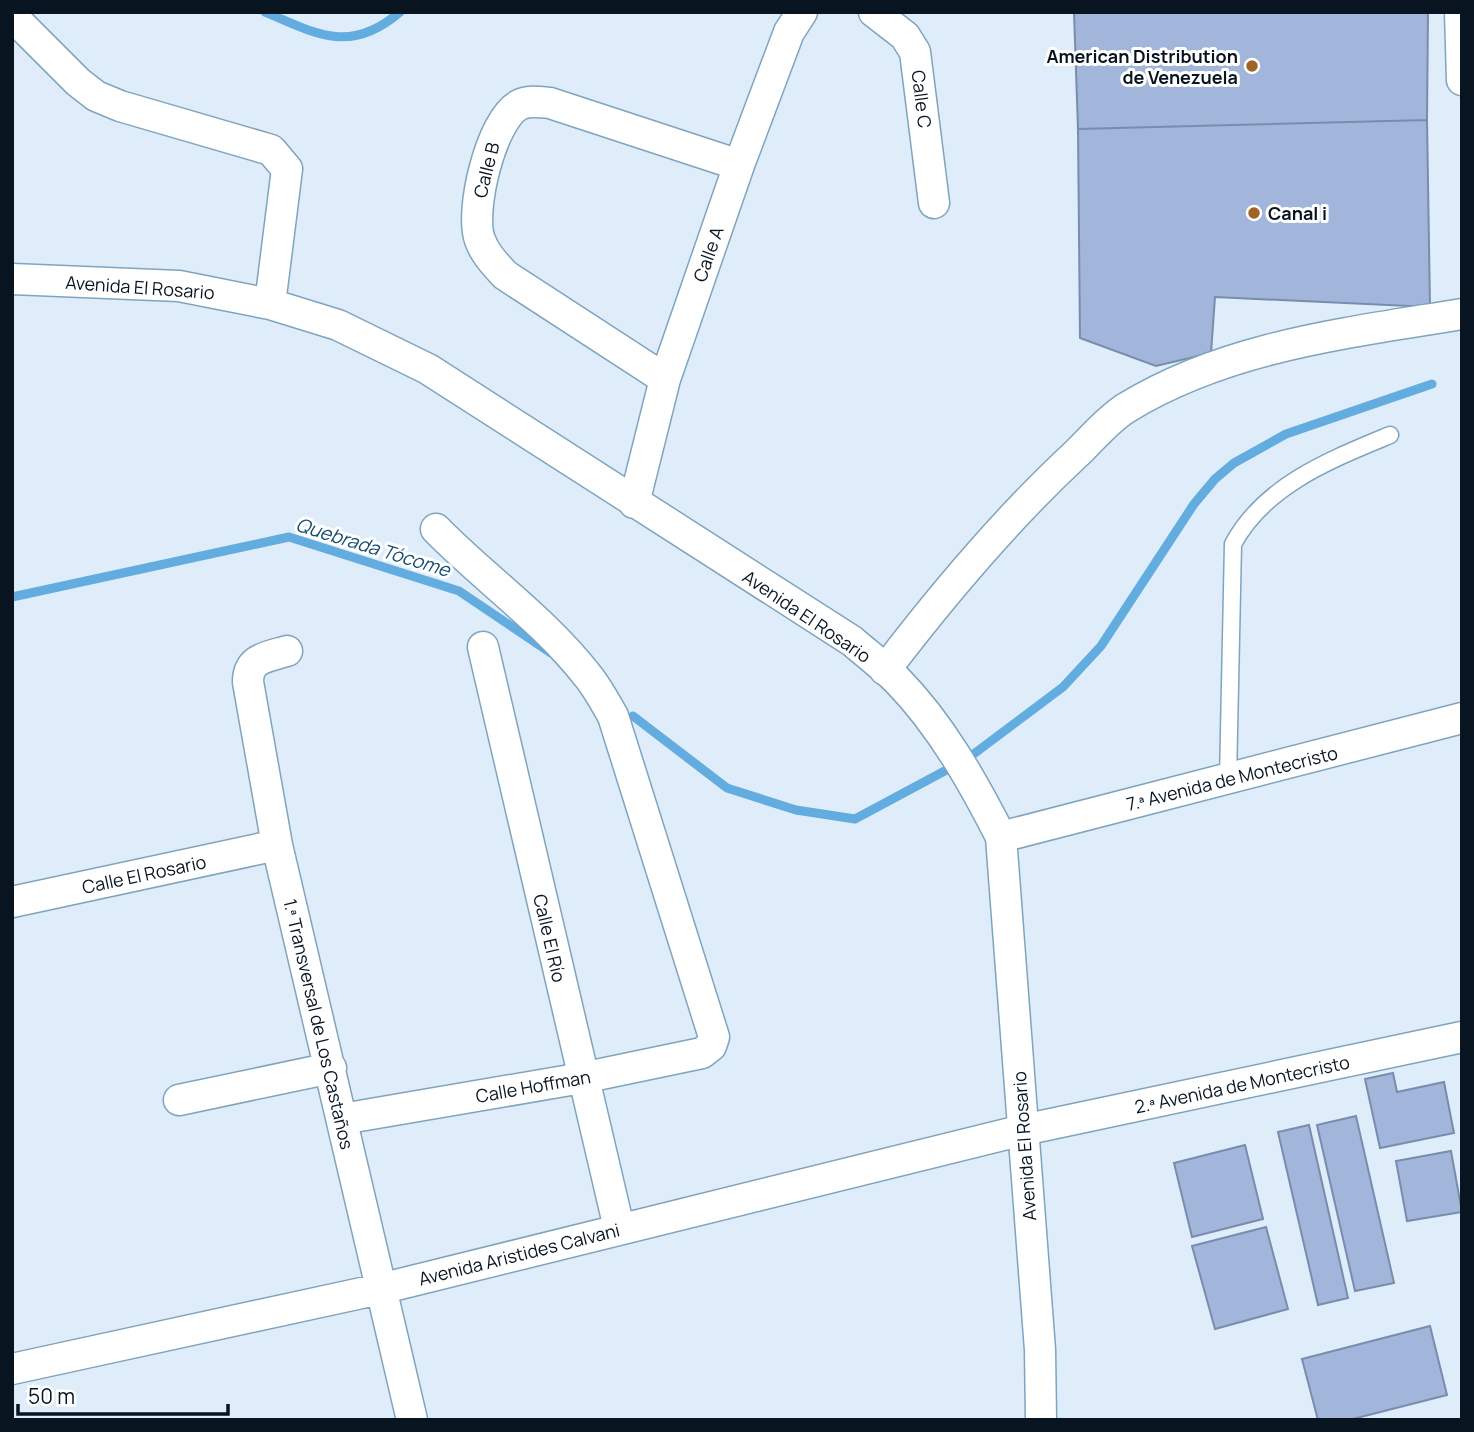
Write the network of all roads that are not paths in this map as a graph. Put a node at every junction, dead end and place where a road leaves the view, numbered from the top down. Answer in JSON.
{"nodes":[{"id":1,"x":802,"y":12,"type":"edge"},
{"id":2,"x":874,"y":12,"type":"edge"},
{"id":3,"x":1460,"y":12,"type":"edge"},
{"id":4,"x":12,"y":16,"type":"edge"},
{"id":5,"x":1462,"y":80,"type":"edge"},
{"id":6,"x":739,"y":165,"type":"junction"},
{"id":7,"x":934,"y":203,"type":"dead end"},
{"id":8,"x":12,"y":279,"type":"edge"},
{"id":9,"x":270,"y":304,"type":"junction"},
{"id":10,"x":1462,"y":314,"type":"edge"},
{"id":11,"x":665,"y":379,"type":"junction"},
{"id":12,"x":1390,"y":435,"type":"dead end"},
{"id":13,"x":634,"y":503,"type":"junction"},
{"id":14,"x":436,"y":529,"type":"dead end"},
{"id":15,"x":483,"y":647,"type":"dead end"},
{"id":16,"x":287,"y":651,"type":"dead end"},
{"id":17,"x":885,"y":670,"type":"junction"},
{"id":18,"x":1462,"y":718,"type":"edge"},
{"id":19,"x":1227,"y":779,"type":"junction"},
{"id":20,"x":1001,"y":837,"type":"junction"},
{"id":21,"x":277,"y":845,"type":"junction"},
{"id":22,"x":12,"y":902,"type":"edge"},
{"id":23,"x":1462,"y":1037,"type":"edge"},
{"id":24,"x":331,"y":1068,"type":"junction"},
{"id":25,"x":582,"y":1078,"type":"junction"},
{"id":26,"x":179,"y":1100,"type":"dead end"},
{"id":27,"x":342,"y":1119,"type":"junction"},
{"id":28,"x":1023,"y":1130,"type":"junction"},
{"id":29,"x":619,"y":1228,"type":"junction"},
{"id":30,"x":380,"y":1289,"type":"junction"},
{"id":31,"x":12,"y":1369,"type":"edge"},
{"id":32,"x":412,"y":1420,"type":"edge"},
{"id":33,"x":1041,"y":1420,"type":"edge"}],
"edges":[{"from":1,"to":6,"type":"street","name":"Calle A"},
{"from":2,"to":7,"type":"street","name":"Calle C"},
{"from":3,"to":5,"type":"street"},
{"from":4,"to":9,"type":"street"},
{"from":6,"to":11,"type":"street","name":"Calle A"},
{"from":6,"to":11,"type":"street","name":"Calle B"},
{"from":8,"to":9,"type":"street","name":"Avenida El Rosario"},
{"from":9,"to":13,"type":"street","name":"Avenida El Rosario"},
{"from":10,"to":17,"type":"street"},
{"from":11,"to":13,"type":"street","name":"Calle A"},
{"from":12,"to":19,"type":"lane"},
{"from":13,"to":17,"type":"street","name":"Avenida El Rosario"},
{"from":14,"to":25,"type":"street","name":"Calle Hoffman"},
{"from":15,"to":25,"type":"street","name":"Calle El Río"},
{"from":16,"to":21,"type":"street","name":"1.ª Transversal de Los Castaños"},
{"from":17,"to":20,"type":"street","name":"Avenida El Rosario"},
{"from":18,"to":19,"type":"street","name":"7.ª Avenida de Montecristo"},
{"from":19,"to":20,"type":"street","name":"7.ª Avenida de Montecristo"},
{"from":20,"to":28,"type":"street","name":"Avenida El Rosario"},
{"from":21,"to":22,"type":"street","name":"Calle El Rosario"},
{"from":21,"to":24,"type":"street","name":"1.ª Transversal de Los Castaños"},
{"from":23,"to":28,"type":"street","name":"2.ª Avenida de Montecristo"},
{"from":24,"to":26,"type":"street"},
{"from":24,"to":27,"type":"street","name":"1.ª Transversal de Los Castaños"},
{"from":25,"to":27,"type":"street","name":"Calle Hoffman"},
{"from":25,"to":29,"type":"street","name":"Calle El Río"},
{"from":27,"to":30,"type":"street","name":"1.ª Transversal de Los Castaños"},
{"from":28,"to":29,"type":"street","name":"Avenida Aristides Calvani"},
{"from":28,"to":33,"type":"street","name":"Avenida El Rosario"},
{"from":29,"to":30,"type":"street","name":"Avenida Aristides Calvani"},
{"from":30,"to":31,"type":"street","name":"Avenida Aristides Calvani"},
{"from":30,"to":32,"type":"street","name":"1.ª Transversal de Los Castaños"}]}
